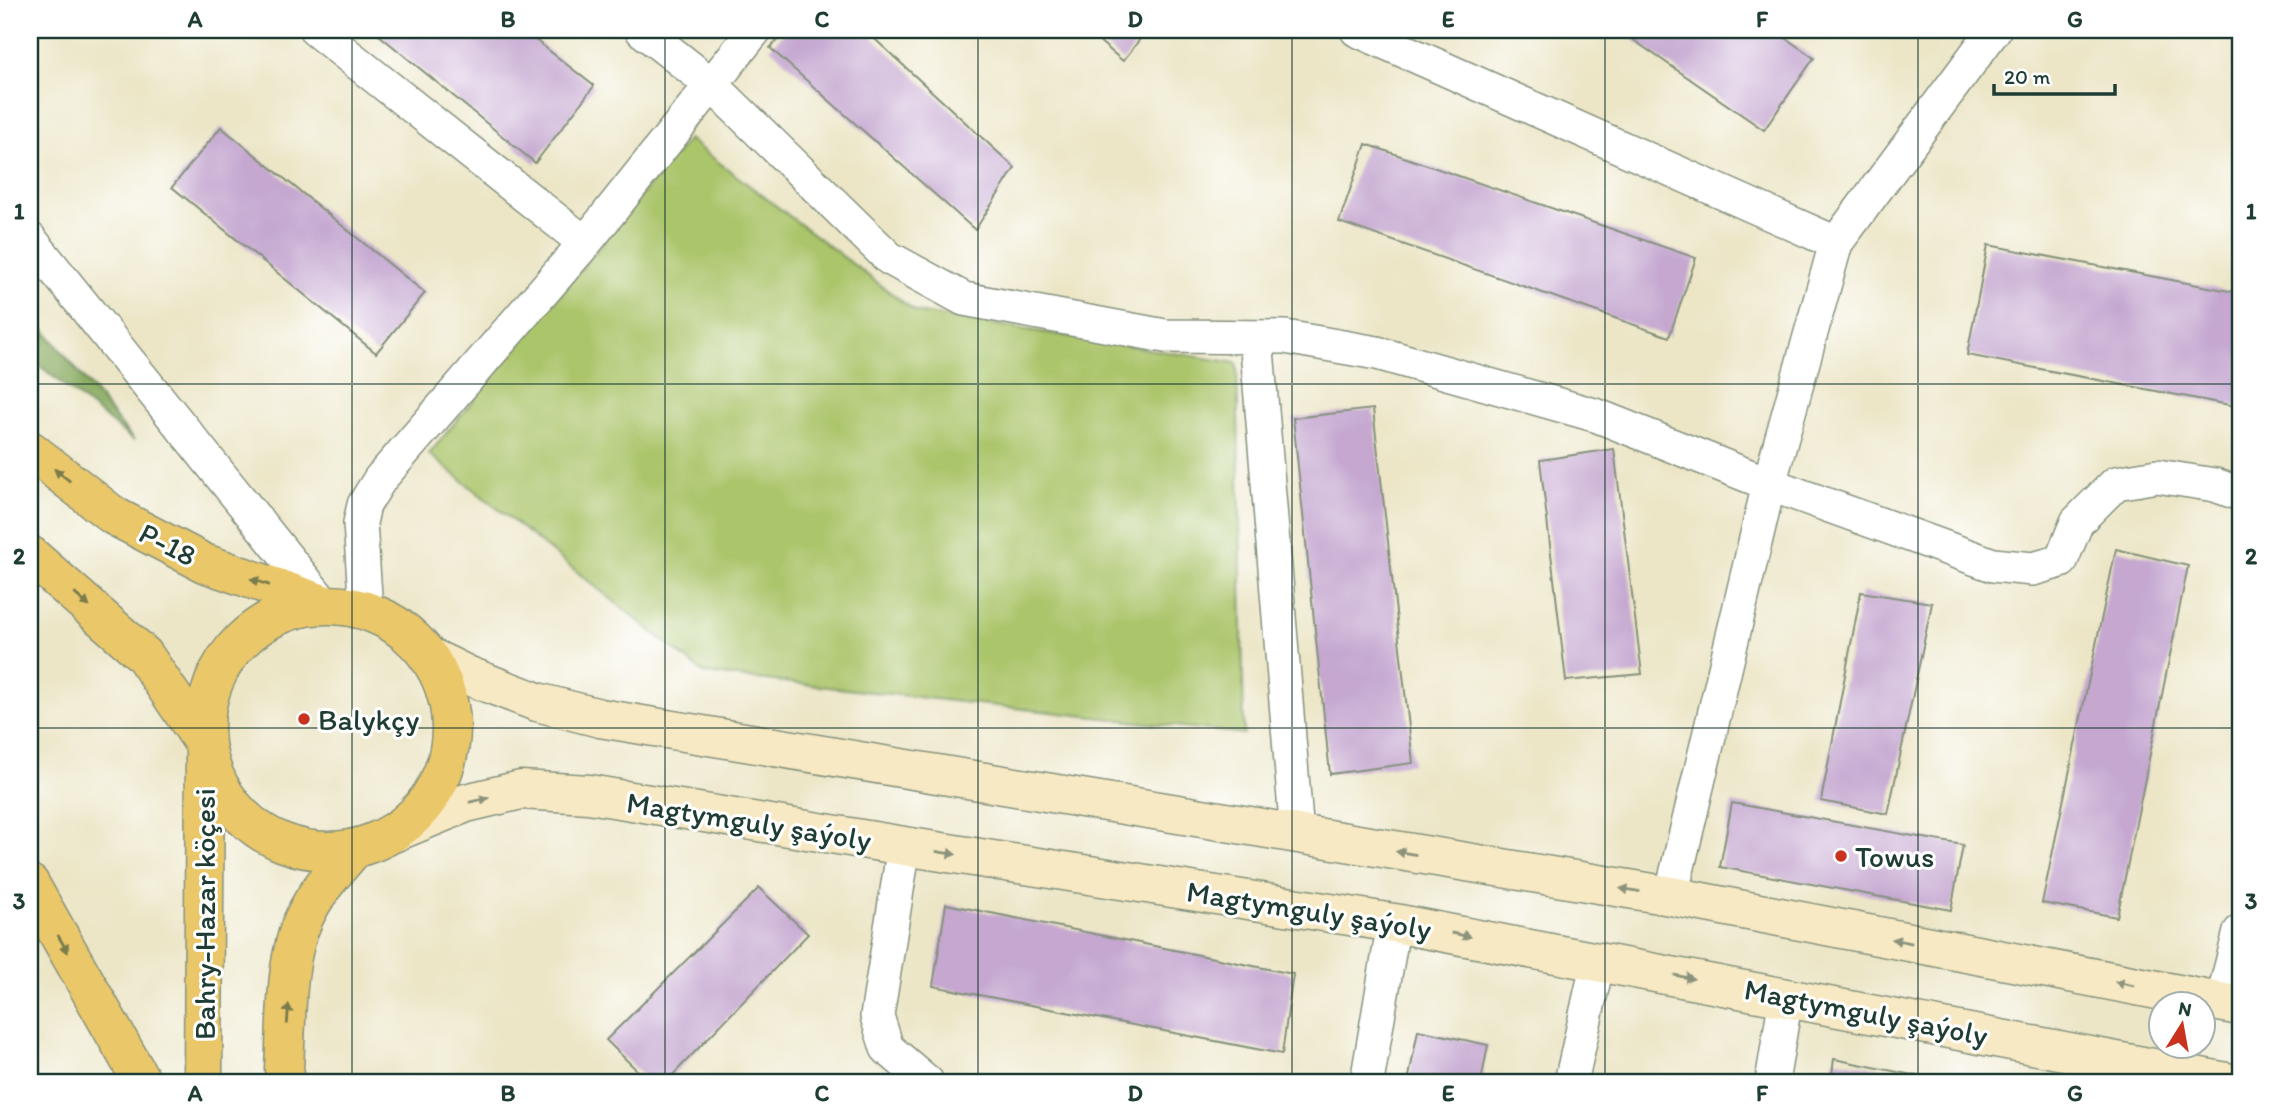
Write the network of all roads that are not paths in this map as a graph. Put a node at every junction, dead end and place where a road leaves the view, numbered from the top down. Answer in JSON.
{"nodes":[{"id":1,"x":316,"y":30,"type":"edge"},
{"id":2,"x":642,"y":30,"type":"edge"},
{"id":3,"x":755,"y":30,"type":"edge"},
{"id":4,"x":1357,"y":30,"type":"edge"},
{"id":5,"x":1994,"y":30,"type":"edge"},
{"id":6,"x":712,"y":85,"type":"junction"},
{"id":7,"x":30,"y":239,"type":"edge"},
{"id":8,"x":585,"y":243,"type":"junction"},
{"id":9,"x":1836,"y":243,"type":"junction"},
{"id":10,"x":1256,"y":337,"type":"junction"},
{"id":11,"x":30,"y":450,"type":"edge"},
{"id":12,"x":1769,"y":484,"type":"junction"},
{"id":13,"x":2240,"y":494,"type":"edge"},
{"id":14,"x":30,"y":555,"type":"edge"},
{"id":15,"x":325,"y":605,"type":"junction"},
{"id":16,"x":366,"y":610,"type":"junction"},
{"id":17,"x":430,"y":657,"type":"junction"},
{"id":18,"x":205,"y":745,"type":"junction"},
{"id":19,"x":393,"y":833,"type":"junction"},
{"id":20,"x":1297,"y":835,"type":"junction"},
{"id":21,"x":904,"y":846,"type":"junction"},
{"id":22,"x":355,"y":848,"type":"junction"},
{"id":23,"x":30,"y":884,"type":"edge"},
{"id":24,"x":1671,"y":897,"type":"junction"},
{"id":25,"x":1394,"y":923,"type":"junction"},
{"id":26,"x":2240,"y":932,"type":"edge"},
{"id":27,"x":1598,"y":961,"type":"junction"},
{"id":28,"x":1786,"y":997,"type":"junction"},
{"id":29,"x":2231,"y":1004,"type":"edge"},
{"id":30,"x":142,"y":1082,"type":"edge"},
{"id":31,"x":203,"y":1082,"type":"edge"},
{"id":32,"x":286,"y":1082,"type":"edge"},
{"id":33,"x":927,"y":1082,"type":"edge"},
{"id":34,"x":1367,"y":1082,"type":"edge"},
{"id":35,"x":1571,"y":1082,"type":"edge"},
{"id":36,"x":1772,"y":1082,"type":"edge"},
{"id":37,"x":2226,"y":1082,"type":"edge"}],
"edges":[{"from":1,"to":8,"type":"street"},
{"from":2,"to":6,"type":"street"},
{"from":3,"to":6,"type":"street"},
{"from":4,"to":9,"type":"street"},
{"from":5,"to":9,"type":"street"},
{"from":6,"to":8,"type":"street"},
{"from":6,"to":10,"type":"street"},
{"from":7,"to":15,"type":"street"},
{"from":8,"to":16,"type":"street"},
{"from":9,"to":12,"type":"street"},
{"from":10,"to":12,"type":"street"},
{"from":10,"to":20,"type":"street"},
{"from":15,"to":11,"type":"highway","name":"P-18","number":"P-18","one_way":true},
{"from":12,"to":13,"type":"street"},
{"from":12,"to":24,"type":"street"},
{"from":14,"to":18,"type":"highway","number":"P-18","one_way":true},
{"from":15,"to":16,"type":"highway","number":"P-18"},
{"from":15,"to":18,"type":"highway","number":"P-18"},
{"from":16,"to":17,"type":"highway","number":"P-18"},
{"from":17,"to":19,"type":"highway","number":"P-18"},
{"from":17,"to":20,"type":"street"},
{"from":18,"to":22,"type":"highway","number":"P-18"},
{"from":18,"to":31,"type":"highway","name":"Bahry-Hazar köçesi","number":"P-18"},
{"from":19,"to":21,"type":"street","name":"Magtymguly şaýoly","one_way":true},
{"from":19,"to":22,"type":"highway","number":"P-18"},
{"from":24,"to":20,"type":"street","one_way":true},
{"from":21,"to":25,"type":"street","name":"Magtymguly şaýoly","one_way":true},
{"from":21,"to":33,"type":"street"},
{"from":32,"to":22,"type":"highway","number":"P-18","one_way":true},
{"from":23,"to":30,"type":"highway","one_way":true},
{"from":29,"to":24,"type":"street","one_way":true},
{"from":25,"to":27,"type":"street","name":"Magtymguly şaýoly","one_way":true},
{"from":25,"to":34,"type":"street"},
{"from":26,"to":29,"type":"street"},
{"from":27,"to":28,"type":"street","name":"Magtymguly şaýoly","one_way":true},
{"from":27,"to":35,"type":"street"},
{"from":28,"to":36,"type":"street"},
{"from":28,"to":37,"type":"street","name":"Magtymguly şaýoly"}]}
